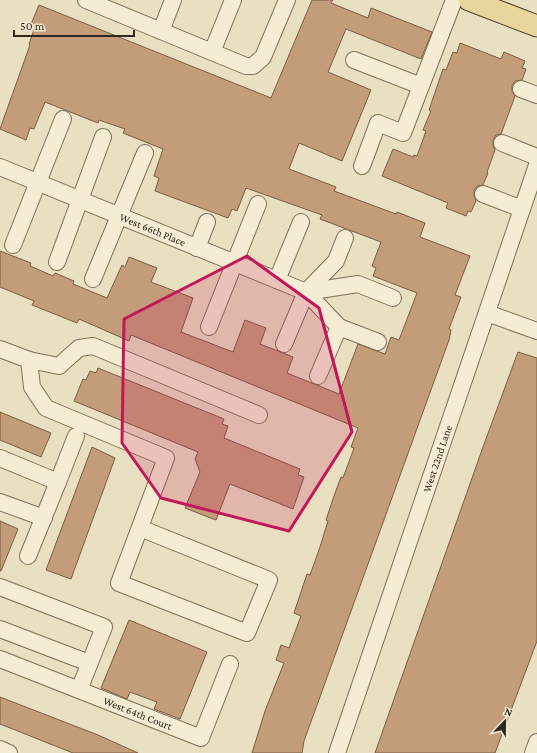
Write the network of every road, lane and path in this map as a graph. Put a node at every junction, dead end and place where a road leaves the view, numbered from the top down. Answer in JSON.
{"nodes":[{"id":1,"x":86,"y":0,"type":"edge"},
{"id":2,"x":173,"y":0,"type":"edge"},
{"id":3,"x":233,"y":0,"type":"edge"},
{"id":4,"x":286,"y":0,"type":"edge"},
{"id":5,"x":454,"y":0,"type":"edge"},
{"id":6,"x":469,"y":0,"type":"edge"},
{"id":7,"x":537,"y":26,"type":"edge"},
{"id":8,"x":161,"y":31,"type":"junction"},
{"id":9,"x":212,"y":52,"type":"junction"},
{"id":10,"x":354,"y":60,"type":"dead end"},
{"id":11,"x":421,"y":86,"type":"junction"},
{"id":12,"x":521,"y":89,"type":"dead end"},
{"id":13,"x":537,"y":95,"type":"edge"},
{"id":14,"x":63,"y":119,"type":"dead end"},
{"id":15,"x":103,"y":137,"type":"dead end"},
{"id":16,"x":502,"y":143,"type":"dead end"},
{"id":17,"x":145,"y":153,"type":"dead end"},
{"id":18,"x":537,"y":157,"type":"edge"},
{"id":19,"x":537,"y":165,"type":"edge"},
{"id":20,"x":362,"y":166,"type":"dead end"},
{"id":21,"x":0,"y":167,"type":"edge"},
{"id":22,"x":38,"y":182,"type":"junction"},
{"id":23,"x":483,"y":194,"type":"dead end"},
{"id":24,"x":80,"y":200,"type":"junction"},
{"id":25,"x":258,"y":204,"type":"dead end"},
{"id":26,"x":522,"y":209,"type":"junction"},
{"id":27,"x":119,"y":216,"type":"junction"},
{"id":28,"x":207,"y":222,"type":"dead end"},
{"id":29,"x":301,"y":222,"type":"dead end"},
{"id":30,"x":345,"y":238,"type":"dead end"},
{"id":31,"x":13,"y":245,"type":"dead end"},
{"id":32,"x":197,"y":248,"type":"junction"},
{"id":33,"x":57,"y":262,"type":"dead end"},
{"id":34,"x":235,"y":264,"type":"junction"},
{"id":35,"x":93,"y":279,"type":"dead end"},
{"id":36,"x":277,"y":280,"type":"junction"},
{"id":37,"x":306,"y":292,"type":"junction"},
{"id":38,"x":393,"y":298,"type":"dead end"},
{"id":39,"x":487,"y":313,"type":"junction"},
{"id":40,"x":338,"y":327,"type":"junction"},
{"id":41,"x":209,"y":328,"type":"dead end"},
{"id":42,"x":537,"y":331,"type":"edge"},
{"id":43,"x":378,"y":342,"type":"dead end"},
{"id":44,"x":284,"y":344,"type":"dead end"},
{"id":45,"x":0,"y":349,"type":"edge"},
{"id":46,"x":28,"y":360,"type":"junction"},
{"id":47,"x":318,"y":376,"type":"dead end"},
{"id":48,"x":259,"y":415,"type":"dead end"},
{"id":49,"x":76,"y":436,"type":"dead end"},
{"id":50,"x":0,"y":458,"type":"edge"},
{"id":51,"x":58,"y":482,"type":"junction"},
{"id":52,"x":0,"y":502,"type":"edge"},
{"id":53,"x":44,"y":518,"type":"junction"},
{"id":54,"x":140,"y":528,"type":"junction"},
{"id":55,"x":28,"y":556,"type":"dead end"},
{"id":56,"x":0,"y":587,"type":"edge"},
{"id":57,"x":0,"y":629,"type":"edge"},
{"id":58,"x":0,"y":659,"type":"edge"},
{"id":59,"x":90,"y":663,"type":"junction"},
{"id":60,"x":230,"y":664,"type":"dead end"},
{"id":61,"x":79,"y":690,"type":"junction"},
{"id":62,"x":537,"y":742,"type":"edge"},
{"id":63,"x":0,"y":749,"type":"edge"},
{"id":64,"x":9,"y":753,"type":"edge"},
{"id":65,"x":337,"y":753,"type":"edge"},
{"id":66,"x":533,"y":753,"type":"edge"}],
"edges":[{"from":1,"to":8,"type":"street"},
{"from":2,"to":8,"type":"street"},
{"from":3,"to":9,"type":"street"},
{"from":4,"to":9,"type":"street"},
{"from":5,"to":11,"type":"street"},
{"from":6,"to":7,"type":"main road"},
{"from":8,"to":9,"type":"street"},
{"from":10,"to":11,"type":"street"},
{"from":11,"to":20,"type":"street"},
{"from":12,"to":13,"type":"street"},
{"from":14,"to":22,"type":"street"},
{"from":15,"to":24,"type":"street"},
{"from":16,"to":18,"type":"street"},
{"from":17,"to":27,"type":"street"},
{"from":19,"to":26,"type":"street","name":"West 22nd Lane"},
{"from":21,"to":22,"type":"street","name":"West 66th Place"},
{"from":22,"to":24,"type":"street","name":"West 66th Place"},
{"from":22,"to":31,"type":"street"},
{"from":23,"to":26,"type":"street"},
{"from":24,"to":27,"type":"street","name":"West 66th Place"},
{"from":24,"to":33,"type":"street"},
{"from":25,"to":34,"type":"street"},
{"from":26,"to":39,"type":"street","name":"West 22nd Lane"},
{"from":27,"to":32,"type":"street","name":"West 66th Place"},
{"from":27,"to":35,"type":"street"},
{"from":28,"to":32,"type":"street"},
{"from":29,"to":36,"type":"street"},
{"from":30,"to":37,"type":"street"},
{"from":32,"to":34,"type":"street","name":"West 66th Place"},
{"from":34,"to":36,"type":"street","name":"West 66th Place"},
{"from":34,"to":41,"type":"street"},
{"from":36,"to":37,"type":"street","name":"West 66th Place"},
{"from":37,"to":38,"type":"street"},
{"from":37,"to":40,"type":"street"},
{"from":37,"to":44,"type":"street"},
{"from":39,"to":42,"type":"street"},
{"from":39,"to":65,"type":"street","name":"West 22nd Lane"},
{"from":40,"to":43,"type":"street"},
{"from":40,"to":47,"type":"street"},
{"from":45,"to":46,"type":"street"},
{"from":46,"to":48,"type":"street"},
{"from":46,"to":54,"type":"street"},
{"from":49,"to":51,"type":"street"},
{"from":50,"to":51,"type":"street"},
{"from":51,"to":53,"type":"street"},
{"from":52,"to":53,"type":"street"},
{"from":53,"to":55,"type":"street"},
{"from":54,"to":54,"type":"street"},
{"from":56,"to":59,"type":"street"},
{"from":57,"to":59,"type":"street"},
{"from":58,"to":61,"type":"street","name":"West 64th Court"},
{"from":59,"to":61,"type":"street"},
{"from":60,"to":61,"type":"street","name":"West 64th Court"},
{"from":62,"to":66,"type":"street"},
{"from":63,"to":64,"type":"street"}]}
